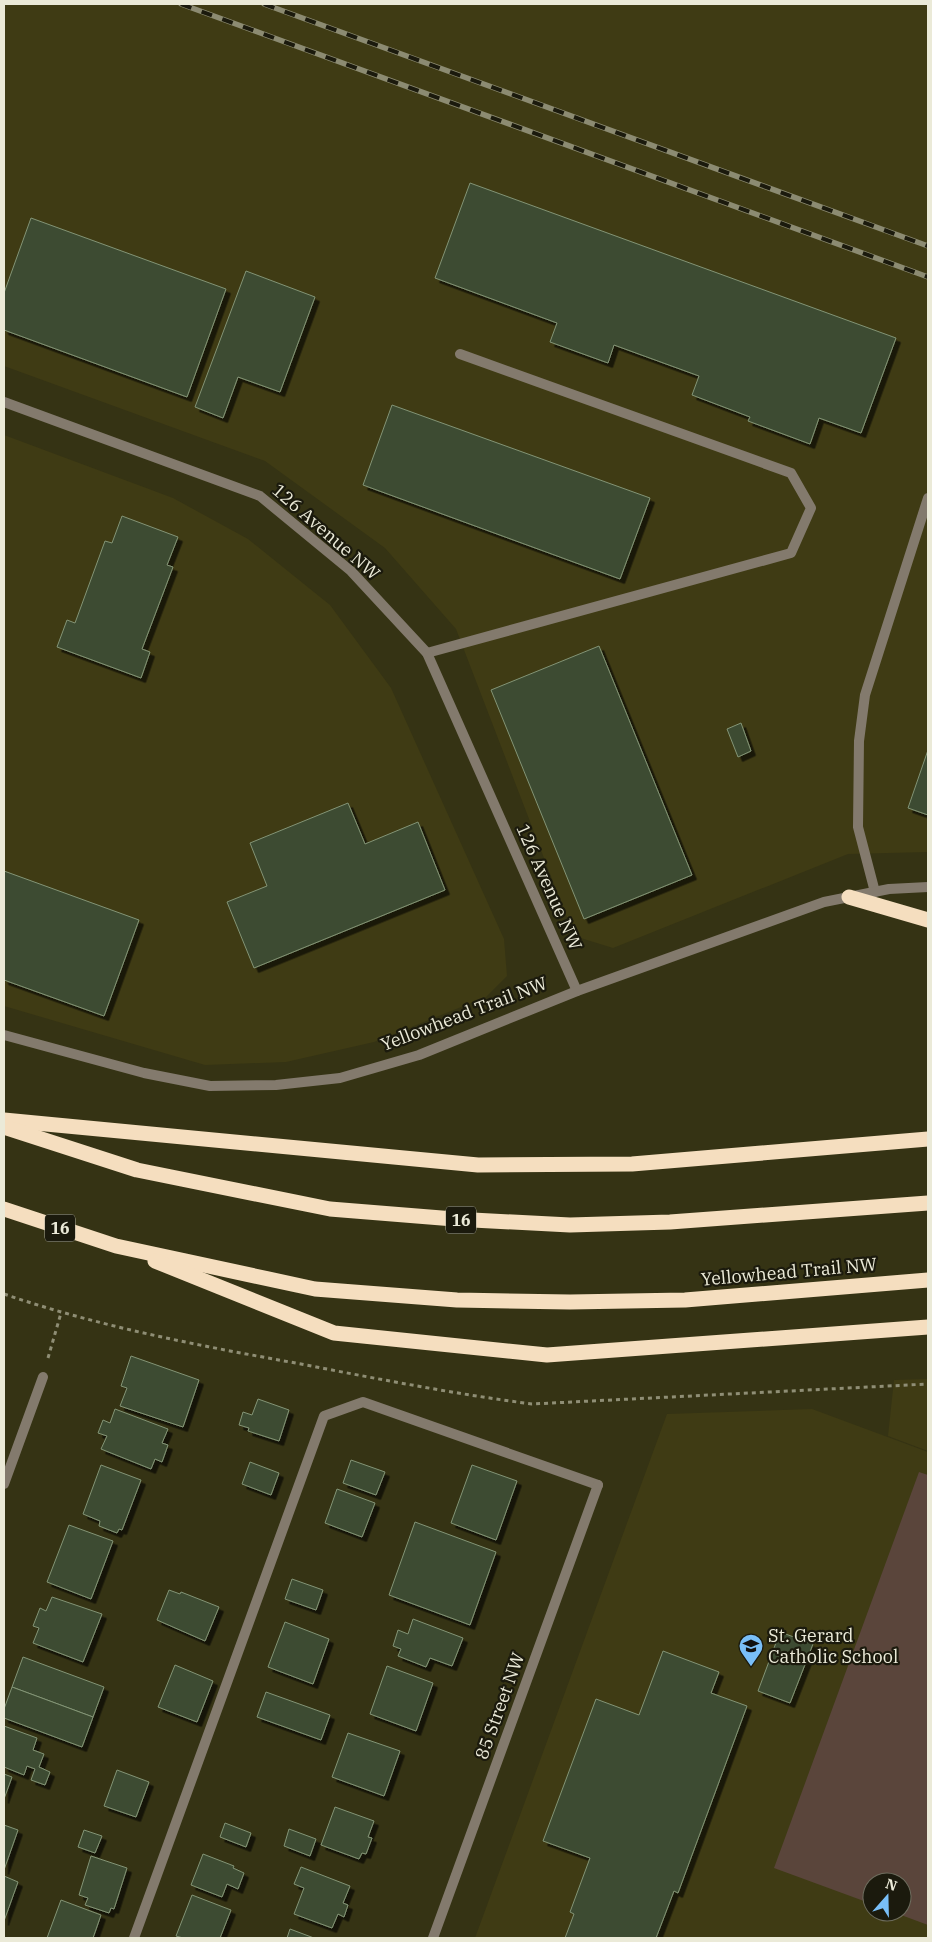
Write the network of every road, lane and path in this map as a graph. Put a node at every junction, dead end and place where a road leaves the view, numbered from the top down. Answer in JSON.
{"nodes":[{"id":1,"x":460,"y":354,"type":"dead end"},
{"id":2,"x":4,"y":402,"type":"edge"},
{"id":3,"x":928,"y":498,"type":"edge"},
{"id":4,"x":427,"y":653,"type":"junction"},
{"id":5,"x":928,"y":887,"type":"edge"},
{"id":6,"x":875,"y":892,"type":"junction"},
{"id":7,"x":848,"y":897,"type":"junction"},
{"id":8,"x":928,"y":920,"type":"edge"},
{"id":9,"x":577,"y":992,"type":"junction"},
{"id":10,"x":4,"y":1035,"type":"edge"},
{"id":11,"x":4,"y":1120,"type":"edge"},
{"id":12,"x":4,"y":1126,"type":"edge"},
{"id":13,"x":928,"y":1128,"type":"edge"},
{"id":14,"x":928,"y":1139,"type":"edge"},
{"id":15,"x":852,"y":1145,"type":"junction"},
{"id":16,"x":928,"y":1203,"type":"edge"},
{"id":17,"x":4,"y":1210,"type":"edge"},
{"id":18,"x":116,"y":1246,"type":"junction"},
{"id":19,"x":928,"y":1280,"type":"edge"},
{"id":20,"x":61,"y":1313,"type":"dead end"},
{"id":21,"x":928,"y":1328,"type":"edge"},
{"id":22,"x":43,"y":1376,"type":"joint"},
{"id":23,"x":4,"y":1484,"type":"edge"},
{"id":24,"x":134,"y":1938,"type":"edge"},
{"id":25,"x":433,"y":1938,"type":"edge"}],
"edges":[{"from":1,"to":4,"type":"street"},
{"from":2,"to":4,"type":"street","name":"126 Avenue NW"},
{"from":3,"to":6,"type":"street"},
{"from":4,"to":9,"type":"street","name":"126 Avenue NW"},
{"from":5,"to":6,"type":"street","name":"Yellowhead Trail NW"},
{"from":6,"to":7,"type":"street","name":"Yellowhead Trail NW"},
{"from":7,"to":8,"type":"highway"},
{"from":7,"to":9,"type":"street","name":"Yellowhead Trail NW"},
{"from":9,"to":10,"type":"street","name":"Yellowhead Trail NW"},
{"from":11,"to":15,"type":"highway"},
{"from":12,"to":16,"type":"highway","number":"16"},
{"from":13,"to":15,"type":"highway"},
{"from":14,"to":15,"type":"highway"},
{"from":17,"to":18,"type":"highway","name":"Yellowhead Trail NW","number":"16"},
{"from":18,"to":19,"type":"highway","name":"Yellowhead Trail NW","number":"16"},
{"from":18,"to":21,"type":"highway"},
{"from":20,"to":22,"type":"path"},
{"from":22,"to":23,"type":"street"},
{"from":24,"to":25,"type":"street","name":"85 Street NW"}]}
